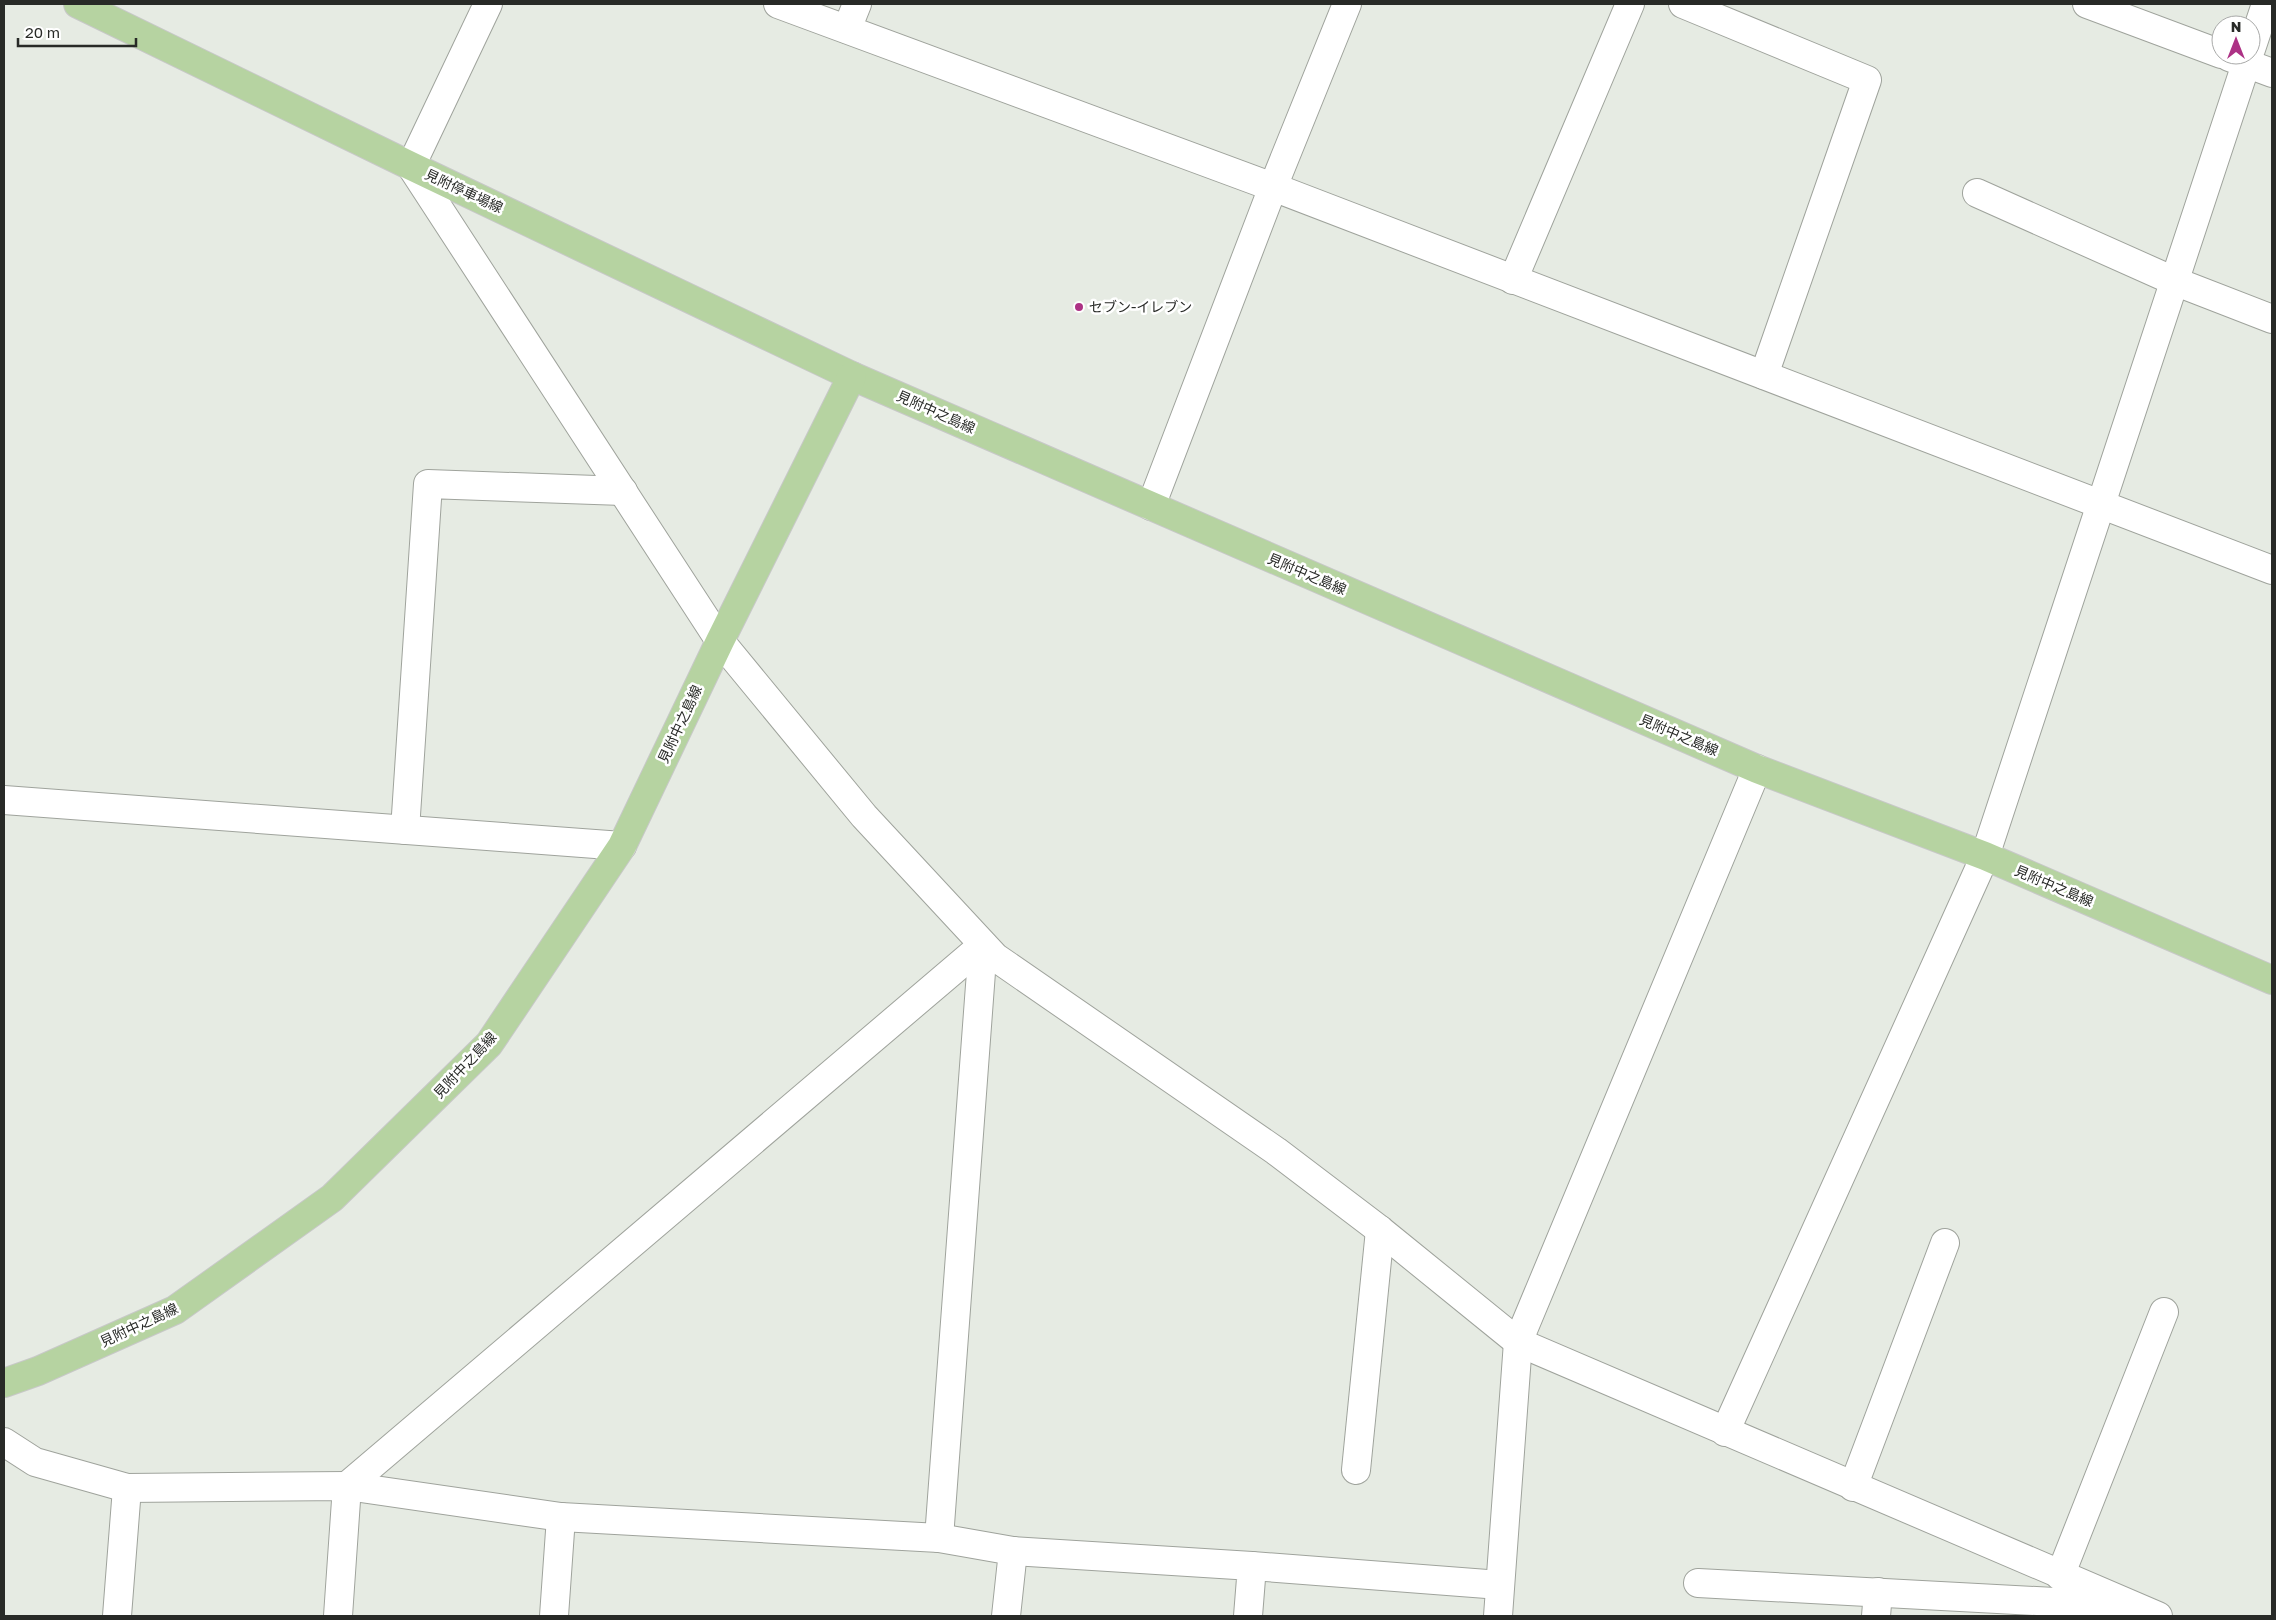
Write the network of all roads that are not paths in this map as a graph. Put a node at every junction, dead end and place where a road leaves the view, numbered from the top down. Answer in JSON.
{"nodes":[{"id":1,"x":78,"y":4,"type":"edge"},
{"id":2,"x":488,"y":4,"type":"edge"},
{"id":3,"x":778,"y":4,"type":"edge"},
{"id":4,"x":857,"y":4,"type":"edge"},
{"id":5,"x":1347,"y":4,"type":"edge"},
{"id":6,"x":1630,"y":4,"type":"edge"},
{"id":7,"x":1683,"y":4,"type":"edge"},
{"id":8,"x":2086,"y":4,"type":"edge"},
{"id":9,"x":2266,"y":4,"type":"edge"},
{"id":10,"x":2260,"y":15,"type":"edge"},
{"id":11,"x":847,"y":29,"type":"junction"},
{"id":12,"x":2211,"y":46,"type":"edge"},
{"id":13,"x":2235,"y":65,"type":"edge"},
{"id":14,"x":2257,"y":65,"type":"edge"},
{"id":15,"x":2272,"y":73,"type":"edge"},
{"id":16,"x":411,"y":166,"type":"junction"},
{"id":17,"x":1273,"y":187,"type":"junction"},
{"id":18,"x":1977,"y":193,"type":"dead end"},
{"id":19,"x":1513,"y":280,"type":"junction"},
{"id":20,"x":2174,"y":281,"type":"junction"},
{"id":21,"x":2272,"y":319,"type":"edge"},
{"id":22,"x":1764,"y":375,"type":"junction"},
{"id":23,"x":852,"y":376,"type":"junction"},
{"id":24,"x":623,"y":491,"type":"junction"},
{"id":25,"x":2101,"y":504,"type":"junction"},
{"id":26,"x":1150,"y":506,"type":"junction"},
{"id":27,"x":2272,"y":570,"type":"edge"},
{"id":28,"x":720,"y":641,"type":"junction"},
{"id":29,"x":1757,"y":769,"type":"junction"},
{"id":30,"x":4,"y":800,"type":"edge"},
{"id":31,"x":405,"y":830,"type":"junction"},
{"id":32,"x":622,"y":846,"type":"junction"},
{"id":33,"x":1985,"y":856,"type":"junction"},
{"id":34,"x":983,"y":945,"type":"junction"},
{"id":35,"x":2272,"y":980,"type":"edge"},
{"id":36,"x":1380,"y":1230,"type":"junction"},
{"id":37,"x":1945,"y":1243,"type":"dead end"},
{"id":38,"x":2164,"y":1312,"type":"dead end"},
{"id":39,"x":1518,"y":1342,"type":"junction"},
{"id":40,"x":4,"y":1383,"type":"edge"},
{"id":41,"x":1725,"y":1432,"type":"junction"},
{"id":42,"x":4,"y":1442,"type":"edge"},
{"id":43,"x":1356,"y":1470,"type":"dead end"},
{"id":44,"x":347,"y":1486,"type":"junction"},
{"id":45,"x":1853,"y":1487,"type":"junction"},
{"id":46,"x":127,"y":1488,"type":"junction"},
{"id":47,"x":560,"y":1517,"type":"junction"},
{"id":48,"x":939,"y":1538,"type":"junction"},
{"id":49,"x":1013,"y":1551,"type":"junction"},
{"id":50,"x":1252,"y":1566,"type":"junction"},
{"id":51,"x":2060,"y":1576,"type":"junction"},
{"id":52,"x":1698,"y":1583,"type":"dead end"},
{"id":53,"x":1500,"y":1585,"type":"junction"},
{"id":54,"x":1877,"y":1604,"type":"edge"},
{"id":55,"x":2130,"y":1611,"type":"edge"},
{"id":56,"x":117,"y":1616,"type":"edge"},
{"id":57,"x":338,"y":1616,"type":"edge"},
{"id":58,"x":554,"y":1616,"type":"edge"},
{"id":59,"x":1006,"y":1616,"type":"edge"},
{"id":60,"x":1248,"y":1616,"type":"edge"},
{"id":61,"x":1498,"y":1616,"type":"edge"},
{"id":62,"x":2158,"y":1616,"type":"edge"}],
"edges":[{"from":1,"to":16,"type":"main road","name":"見附停車場線"},
{"from":2,"to":16,"type":"street"},
{"from":3,"to":11,"type":"street"},
{"from":4,"to":11,"type":"street"},
{"from":5,"to":17,"type":"street"},
{"from":6,"to":19,"type":"street"},
{"from":7,"to":22,"type":"street"},
{"from":8,"to":12,"type":"street"},
{"from":9,"to":10,"type":"street"},
{"from":11,"to":17,"type":"street"},
{"from":13,"to":20,"type":"street"},
{"from":14,"to":15,"type":"street"},
{"from":16,"to":23,"type":"main road","name":"見附停車場線"},
{"from":16,"to":24,"type":"street"},
{"from":17,"to":19,"type":"street"},
{"from":17,"to":26,"type":"street"},
{"from":18,"to":20,"type":"street"},
{"from":19,"to":22,"type":"street"},
{"from":20,"to":21,"type":"street"},
{"from":20,"to":25,"type":"street"},
{"from":22,"to":25,"type":"street"},
{"from":23,"to":26,"type":"main road","name":"見附中之島線"},
{"from":23,"to":28,"type":"main road","name":"見附中之島線"},
{"from":24,"to":28,"type":"street"},
{"from":24,"to":31,"type":"street"},
{"from":25,"to":27,"type":"street"},
{"from":25,"to":33,"type":"street"},
{"from":26,"to":29,"type":"main road","name":"見附中之島線"},
{"from":28,"to":32,"type":"main road","name":"見附中之島線"},
{"from":28,"to":34,"type":"street"},
{"from":29,"to":33,"type":"main road","name":"見附中之島線"},
{"from":29,"to":39,"type":"street"},
{"from":30,"to":31,"type":"street"},
{"from":31,"to":32,"type":"street"},
{"from":32,"to":40,"type":"main road","name":"見附中之島線"},
{"from":33,"to":35,"type":"main road","name":"見附中之島線"},
{"from":33,"to":41,"type":"street"},
{"from":34,"to":36,"type":"street"},
{"from":34,"to":44,"type":"street"},
{"from":34,"to":48,"type":"street"},
{"from":36,"to":39,"type":"street"},
{"from":36,"to":43,"type":"street"},
{"from":37,"to":45,"type":"street"},
{"from":38,"to":51,"type":"street"},
{"from":39,"to":41,"type":"street"},
{"from":39,"to":53,"type":"street"},
{"from":41,"to":45,"type":"street"},
{"from":42,"to":46,"type":"street"},
{"from":44,"to":46,"type":"street"},
{"from":44,"to":47,"type":"street"},
{"from":44,"to":57,"type":"street"},
{"from":45,"to":51,"type":"street"},
{"from":46,"to":56,"type":"street"},
{"from":47,"to":48,"type":"street"},
{"from":47,"to":58,"type":"street"},
{"from":48,"to":49,"type":"street"},
{"from":49,"to":50,"type":"street"},
{"from":49,"to":59,"type":"street"},
{"from":50,"to":53,"type":"street"},
{"from":50,"to":60,"type":"street"},
{"from":51,"to":55,"type":"street"},
{"from":52,"to":54,"type":"street"},
{"from":53,"to":61,"type":"street"},
{"from":54,"to":55,"type":"street"},
{"from":55,"to":62,"type":"street"}]}
